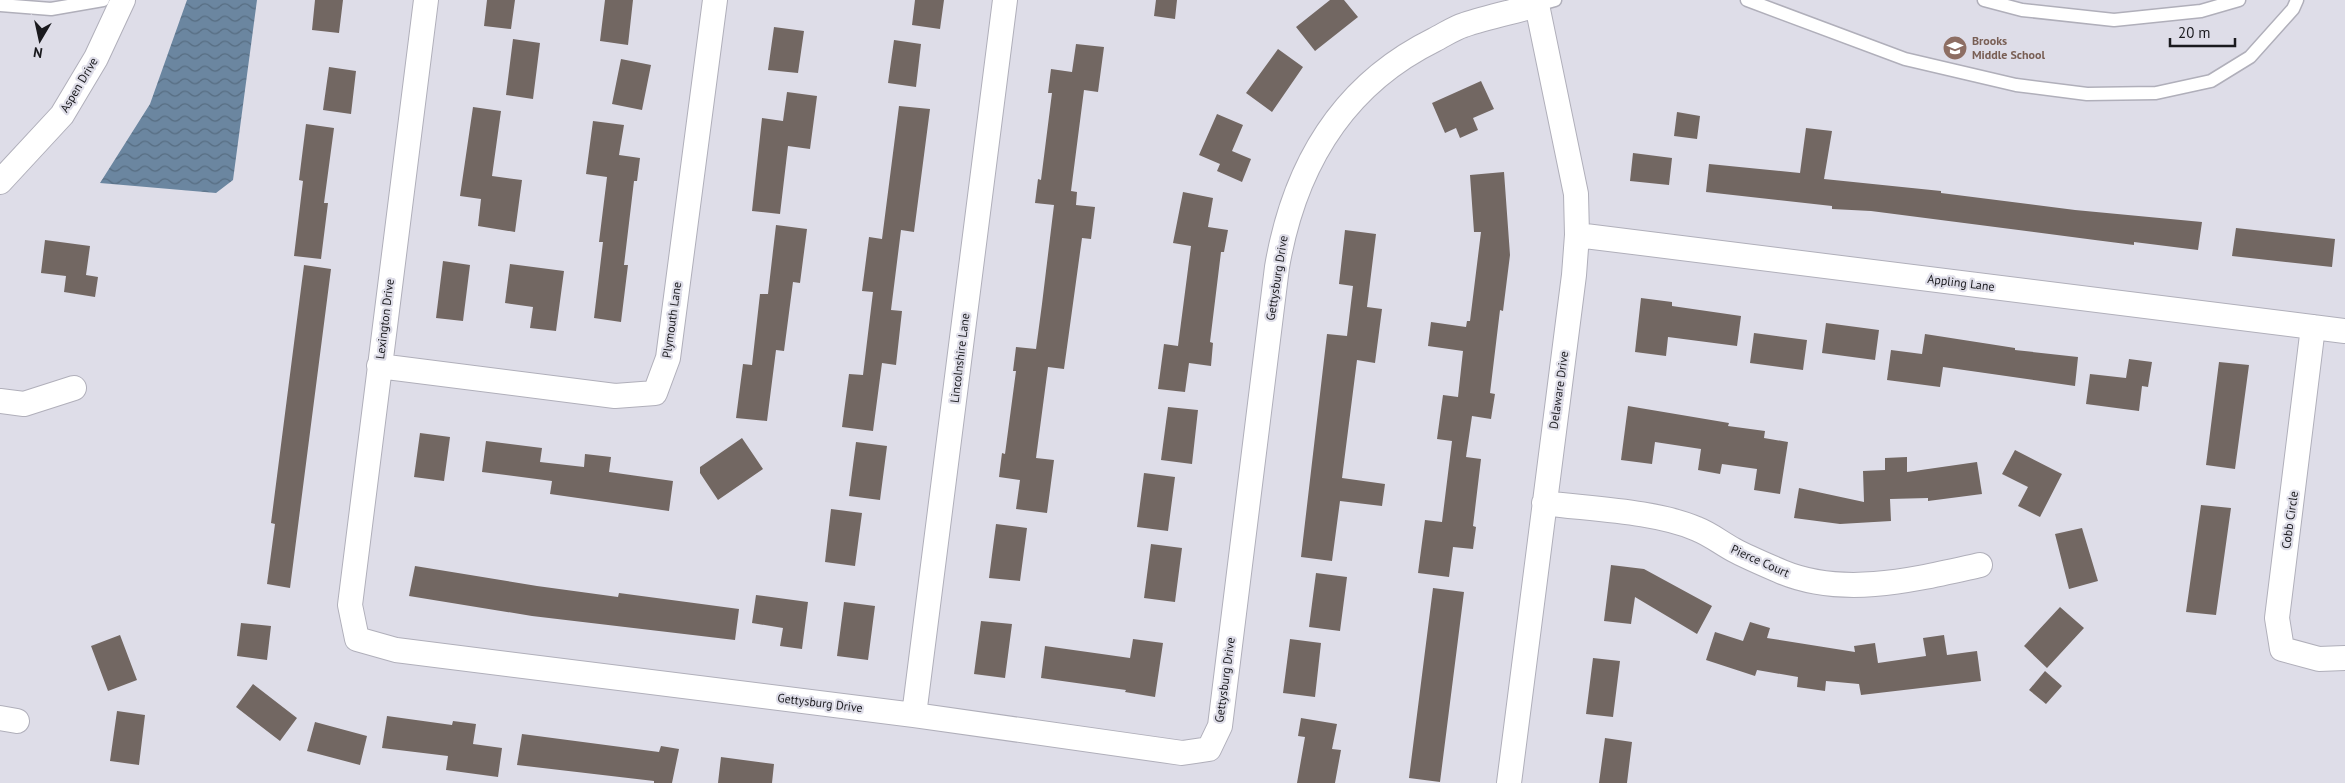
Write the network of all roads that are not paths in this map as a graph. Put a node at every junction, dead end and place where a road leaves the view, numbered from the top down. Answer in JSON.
{"nodes":[{"id":1,"x":103,"y":0,"type":"edge"},
{"id":2,"x":123,"y":0,"type":"edge"},
{"id":3,"x":426,"y":0,"type":"edge"},
{"id":4,"x":715,"y":0,"type":"edge"},
{"id":5,"x":1005,"y":0,"type":"edge"},
{"id":6,"x":1747,"y":0,"type":"edge"},
{"id":7,"x":2239,"y":0,"type":"edge"},
{"id":8,"x":2297,"y":0,"type":"edge"},
{"id":9,"x":1988,"y":1,"type":"edge"},
{"id":10,"x":1543,"y":2,"type":"edge"},
{"id":11,"x":0,"y":5,"type":"edge"},
{"id":12,"x":0,"y":182,"type":"edge"},
{"id":13,"x":1577,"y":235,"type":"junction"},
{"id":14,"x":2314,"y":327,"type":"junction"},
{"id":15,"x":2345,"y":331,"type":"edge"},
{"id":16,"x":379,"y":366,"type":"junction"},
{"id":17,"x":74,"y":388,"type":"dead end"},
{"id":18,"x":0,"y":401,"type":"edge"},
{"id":19,"x":1544,"y":503,"type":"junction"},
{"id":20,"x":1980,"y":565,"type":"dead end"},
{"id":21,"x":357,"y":639,"type":"joint"},
{"id":22,"x":2345,"y":658,"type":"edge"},
{"id":23,"x":914,"y":715,"type":"junction"},
{"id":24,"x":1509,"y":783,"type":"edge"}],
"edges":[{"from":1,"to":11,"type":"lane"},
{"from":2,"to":12,"type":"street","name":"Aspen Drive"},
{"from":3,"to":16,"type":"street","name":"Lexington Drive"},
{"from":4,"to":16,"type":"street","name":"Plymouth Lane"},
{"from":5,"to":23,"type":"street","name":"Lincolnshire Lane"},
{"from":6,"to":8,"type":"lane"},
{"from":7,"to":9,"type":"lane"},
{"from":10,"to":13,"type":"street","name":"Delaware Drive"},
{"from":10,"to":23,"type":"street","name":"Gettysburg Drive"},
{"from":13,"to":14,"type":"street","name":"Appling Lane"},
{"from":13,"to":19,"type":"street","name":"Delaware Drive"},
{"from":14,"to":15,"type":"street","name":"Appling Lane"},
{"from":14,"to":22,"type":"street","name":"Cobb Circle"},
{"from":16,"to":21,"type":"street","name":"Lexington Drive"},
{"from":17,"to":18,"type":"street"},
{"from":19,"to":20,"type":"street","name":"Pierce Court"},
{"from":19,"to":24,"type":"street","name":"Delaware Drive"},
{"from":21,"to":23,"type":"street","name":"Gettysburg Drive"}]}
